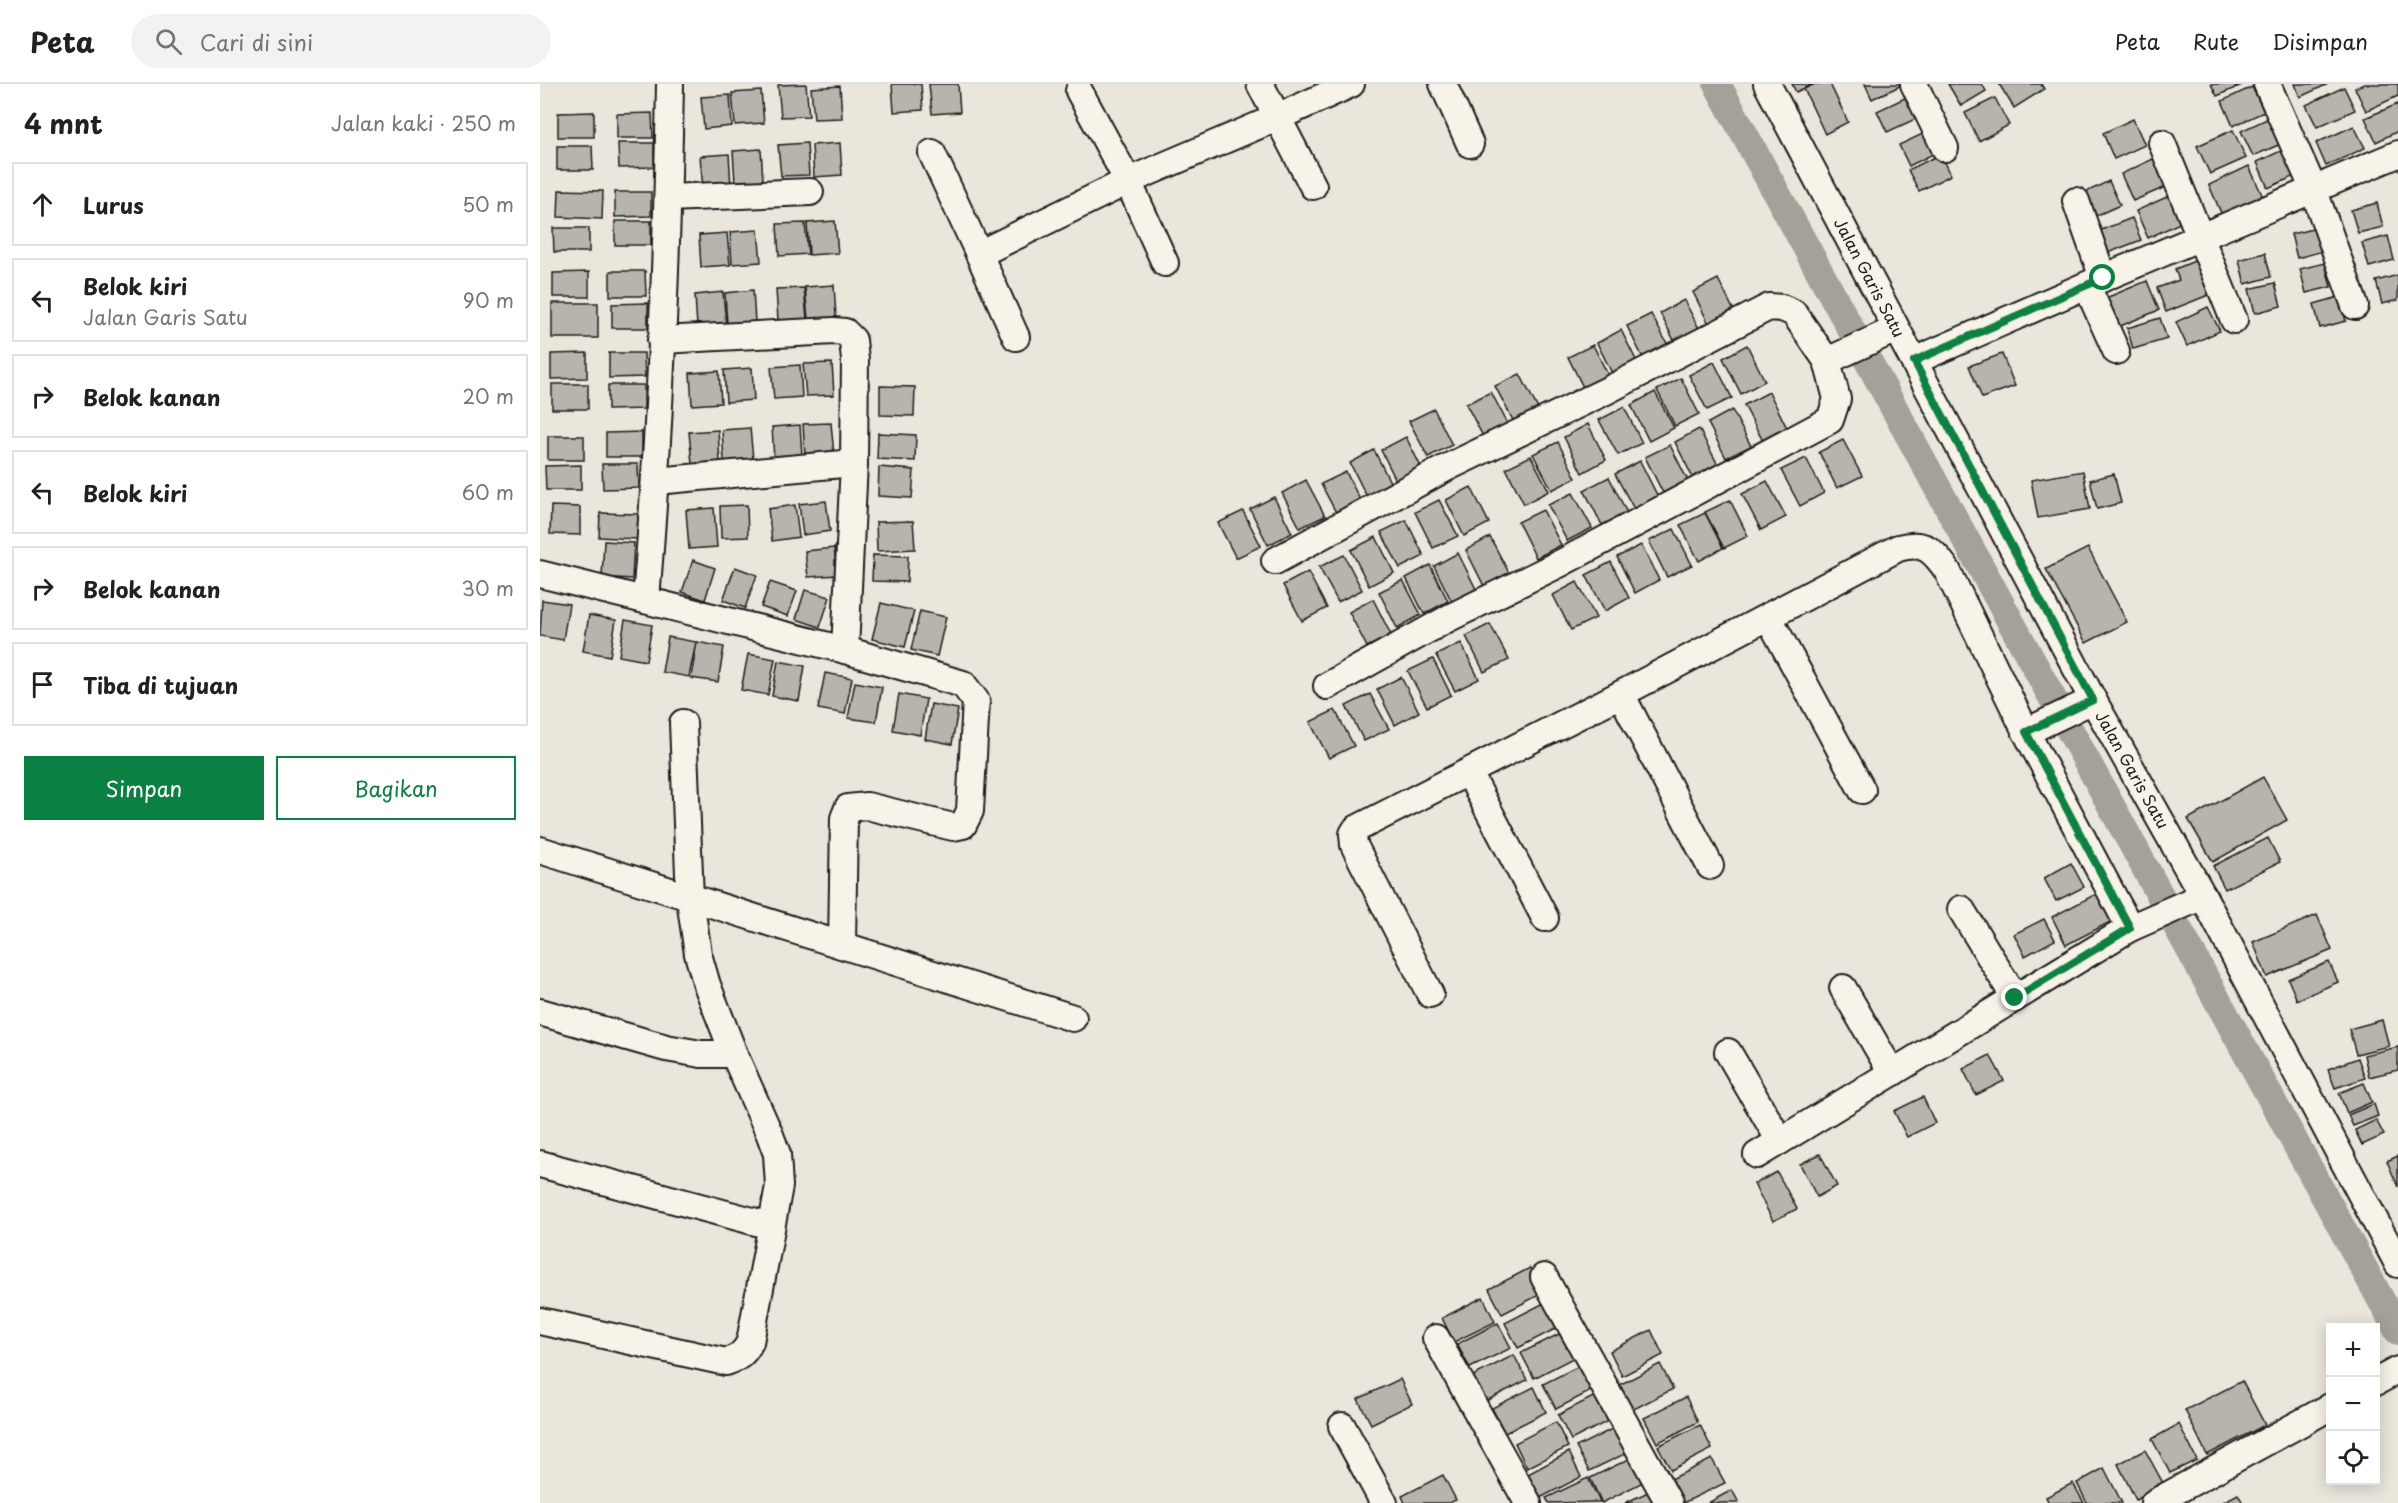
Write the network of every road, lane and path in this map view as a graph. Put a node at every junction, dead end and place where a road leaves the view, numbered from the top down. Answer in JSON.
{"nodes":[{"id":1,"x":670,"y":84,"type":"edge"},
{"id":2,"x":1260,"y":84,"type":"edge"},
{"id":3,"x":1351,"y":84,"type":"edge"},
{"id":4,"x":1443,"y":84,"type":"edge"},
{"id":5,"x":1767,"y":84,"type":"edge"},
{"id":6,"x":1914,"y":84,"type":"edge"},
{"id":7,"x":2268,"y":84,"type":"edge"},
{"id":8,"x":1079,"y":91,"type":"dead end"},
{"id":9,"x":1276,"y":118,"type":"junction"},
{"id":10,"x":2162,"y":143,"type":"dead end"},
{"id":11,"x":1470,"y":144,"type":"dead end"},
{"id":12,"x":1945,"y":148,"type":"dead end"},
{"id":13,"x":932,"y":153,"type":"dead end"},
{"id":14,"x":2398,"y":154,"type":"edge"},
{"id":15,"x":1128,"y":181,"type":"junction"},
{"id":16,"x":1313,"y":186,"type":"dead end"},
{"id":17,"x":2313,"y":188,"type":"junction"},
{"id":18,"x":810,"y":192,"type":"dead end"},
{"id":19,"x":668,"y":198,"type":"junction"},
{"id":20,"x":2076,"y":201,"type":"dead end"},
{"id":21,"x":2201,"y":237,"type":"junction"},
{"id":22,"x":979,"y":254,"type":"junction"},
{"id":23,"x":1165,"y":263,"type":"dead end"},
{"id":24,"x":2095,"y":282,"type":"junction"},
{"id":25,"x":2355,"y":306,"type":"dead end"},
{"id":26,"x":2234,"y":320,"type":"dead end"},
{"id":27,"x":1891,"y":332,"type":"junction"},
{"id":28,"x":1016,"y":337,"type":"dead end"},
{"id":29,"x":661,"y":340,"type":"junction"},
{"id":30,"x":2116,"y":351,"type":"dead end"},
{"id":31,"x":1836,"y":357,"type":"junction"},
{"id":32,"x":1914,"y":361,"type":"junction"},
{"id":33,"x":854,"y":463,"type":"junction"},
{"id":34,"x":656,"y":481,"type":"junction"},
{"id":35,"x":1275,"y":561,"type":"dead end"},
{"id":36,"x":540,"y":574,"type":"edge"},
{"id":37,"x":646,"y":600,"type":"junction"},
{"id":38,"x":1769,"y":618,"type":"junction"},
{"id":39,"x":845,"y":650,"type":"junction"},
{"id":40,"x":1327,"y":686,"type":"dead end"},
{"id":41,"x":1621,"y":694,"type":"junction"},
{"id":42,"x":2086,"y":702,"type":"junction"},
{"id":43,"x":683,"y":723,"type":"dead end"},
{"id":44,"x":2033,"y":728,"type":"junction"},
{"id":45,"x":1469,"y":772,"type":"junction"},
{"id":46,"x":1862,"y":790,"type":"dead end"},
{"id":47,"x":540,"y":850,"type":"edge"},
{"id":48,"x":1710,"y":866,"type":"dead end"},
{"id":49,"x":690,"y":899,"type":"junction"},
{"id":50,"x":2196,"y":899,"type":"junction"},
{"id":51,"x":1961,"y":909,"type":"dead end"},
{"id":52,"x":1545,"y":918,"type":"dead end"},
{"id":53,"x":2138,"y":925,"type":"junction"},
{"id":54,"x":842,"y":945,"type":"junction"},
{"id":55,"x":1844,"y":988,"type":"dead end"},
{"id":56,"x":1430,"y":993,"type":"dead end"},
{"id":57,"x":2015,"y":998,"type":"junction"},
{"id":58,"x":540,"y":1011,"type":"edge"},
{"id":59,"x":1073,"y":1018,"type":"dead end"},
{"id":60,"x":1728,"y":1052,"type":"dead end"},
{"id":61,"x":734,"y":1054,"type":"junction"},
{"id":62,"x":1892,"y":1073,"type":"junction"},
{"id":63,"x":1780,"y":1141,"type":"junction"},
{"id":64,"x":1757,"y":1155,"type":"dead end"},
{"id":65,"x":540,"y":1164,"type":"edge"},
{"id":66,"x":771,"y":1226,"type":"junction"},
{"id":67,"x":2398,"y":1264,"type":"edge"},
{"id":68,"x":1544,"y":1277,"type":"dead end"},
{"id":69,"x":540,"y":1320,"type":"edge"},
{"id":70,"x":1436,"y":1338,"type":"dead end"},
{"id":71,"x":2326,"y":1410,"type":"edge"},
{"id":72,"x":1342,"y":1426,"type":"dead end"},
{"id":73,"x":1384,"y":1503,"type":"edge"},
{"id":74,"x":1528,"y":1503,"type":"edge"},
{"id":75,"x":1669,"y":1503,"type":"edge"},
{"id":76,"x":2154,"y":1503,"type":"edge"}],
"edges":[{"from":1,"to":19,"type":"street"},
{"from":2,"to":9,"type":"street"},
{"from":3,"to":9,"type":"street"},
{"from":4,"to":11,"type":"street"},
{"from":5,"to":27,"type":"street","name":"Jalan Garis Satu"},
{"from":6,"to":12,"type":"street"},
{"from":7,"to":17,"type":"street"},
{"from":8,"to":15,"type":"street"},
{"from":9,"to":15,"type":"street"},
{"from":9,"to":16,"type":"street"},
{"from":10,"to":21,"type":"street"},
{"from":13,"to":22,"type":"street"},
{"from":14,"to":17,"type":"street"},
{"from":15,"to":22,"type":"street"},
{"from":15,"to":23,"type":"street"},
{"from":17,"to":21,"type":"street"},
{"from":17,"to":25,"type":"street"},
{"from":18,"to":19,"type":"street"},
{"from":19,"to":29,"type":"street"},
{"from":20,"to":24,"type":"street"},
{"from":21,"to":24,"type":"street"},
{"from":21,"to":26,"type":"street"},
{"from":22,"to":28,"type":"street"},
{"from":24,"to":30,"type":"street"},
{"from":24,"to":32,"type":"street"},
{"from":27,"to":31,"type":"street"},
{"from":27,"to":32,"type":"street","name":"Jalan Garis Satu"},
{"from":29,"to":33,"type":"street"},
{"from":29,"to":34,"type":"street"},
{"from":31,"to":35,"type":"street"},
{"from":31,"to":40,"type":"street"},
{"from":32,"to":42,"type":"street","name":"Jalan Garis Satu"},
{"from":33,"to":34,"type":"street"},
{"from":33,"to":39,"type":"street"},
{"from":34,"to":37,"type":"street"},
{"from":36,"to":37,"type":"street"},
{"from":37,"to":39,"type":"street"},
{"from":38,"to":41,"type":"street"},
{"from":38,"to":44,"type":"street"},
{"from":38,"to":46,"type":"street"},
{"from":39,"to":54,"type":"street"},
{"from":41,"to":45,"type":"street"},
{"from":41,"to":48,"type":"street"},
{"from":42,"to":44,"type":"street"},
{"from":42,"to":50,"type":"street","name":"Jalan Garis Satu"},
{"from":43,"to":49,"type":"street"},
{"from":44,"to":53,"type":"street"},
{"from":45,"to":52,"type":"street"},
{"from":45,"to":56,"type":"street"},
{"from":47,"to":49,"type":"street"},
{"from":49,"to":54,"type":"street"},
{"from":49,"to":61,"type":"street"},
{"from":50,"to":53,"type":"street"},
{"from":50,"to":67,"type":"street","name":"Jalan Garis Satu"},
{"from":51,"to":57,"type":"street"},
{"from":53,"to":57,"type":"street"},
{"from":54,"to":59,"type":"street"},
{"from":55,"to":62,"type":"street"},
{"from":57,"to":62,"type":"street"},
{"from":58,"to":61,"type":"street"},
{"from":60,"to":63,"type":"street"},
{"from":61,"to":66,"type":"street"},
{"from":62,"to":63,"type":"street"},
{"from":63,"to":64,"type":"street"},
{"from":65,"to":66,"type":"street"},
{"from":66,"to":69,"type":"street"},
{"from":68,"to":75,"type":"street"},
{"from":70,"to":74,"type":"street"},
{"from":71,"to":76,"type":"street"},
{"from":72,"to":73,"type":"street"}]}
